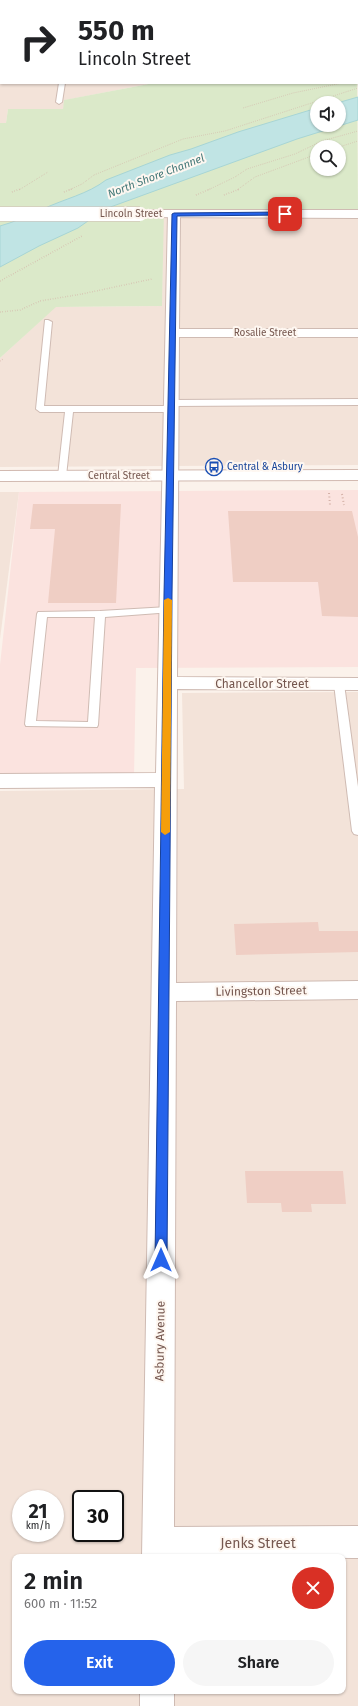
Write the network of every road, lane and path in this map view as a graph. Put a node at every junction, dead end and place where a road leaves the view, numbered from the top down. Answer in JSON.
{"nodes":[{"id":1,"x":62,"y":84,"type":"edge"},
{"id":2,"x":337,"y":84,"type":"edge"},
{"id":3,"x":358,"y":88,"type":"edge"},
{"id":4,"x":58,"y":102,"type":"dead end"},
{"id":5,"x":243,"y":108,"type":"dead end"},
{"id":6,"x":358,"y":141,"type":"edge"},
{"id":7,"x":346,"y":145,"type":"edge"},
{"id":8,"x":310,"y":156,"type":"edge"},
{"id":9,"x":48,"y":172,"type":"dead end"},
{"id":10,"x":61,"y":193,"type":"dead end"},
{"id":11,"x":6,"y":194,"type":"dead end"},
{"id":12,"x":220,"y":196,"type":"dead end"},
{"id":13,"x":0,"y":214,"type":"edge"},
{"id":14,"x":174,"y":214,"type":"junction"},
{"id":15,"x":358,"y":214,"type":"edge"},
{"id":16,"x":157,"y":278,"type":"dead end"},
{"id":17,"x":0,"y":312,"type":"edge"},
{"id":18,"x":48,"y":322,"type":"dead end"},
{"id":19,"x":358,"y":332,"type":"edge"},
{"id":20,"x":173,"y":333,"type":"junction"},
{"id":21,"x":3,"y":359,"type":"dead end"},
{"id":22,"x":0,"y":361,"type":"edge"},
{"id":23,"x":358,"y":402,"type":"edge"},
{"id":24,"x":172,"y":406,"type":"junction"},
{"id":25,"x":69,"y":409,"type":"junction"},
{"id":26,"x":358,"y":475,"type":"edge"},
{"id":27,"x":0,"y":476,"type":"edge"},
{"id":28,"x":62,"y":476,"type":"junction"},
{"id":29,"x":170,"y":476,"type":"junction"},
{"id":30,"x":328,"y":489,"type":"dead end"},
{"id":31,"x":341,"y":489,"type":"dead end"},
{"id":32,"x":330,"y":505,"type":"dead end"},
{"id":33,"x":344,"y":505,"type":"dead end"},
{"id":34,"x":168,"y":610,"type":"junction"},
{"id":35,"x":100,"y":614,"type":"junction"},
{"id":36,"x":167,"y":684,"type":"junction"},
{"id":37,"x":339,"y":684,"type":"junction"},
{"id":38,"x":358,"y":684,"type":"edge"},
{"id":39,"x":166,"y":780,"type":"junction"},
{"id":40,"x":0,"y":781,"type":"edge"},
{"id":41,"x":358,"y":831,"type":"edge"},
{"id":42,"x":358,"y":990,"type":"edge"},
{"id":43,"x":163,"y":992,"type":"junction"},
{"id":44,"x":358,"y":1542,"type":"edge"},
{"id":45,"x":158,"y":1550,"type":"edge"},
{"id":46,"x":157,"y":1694,"type":"edge"},
{"id":47,"x":157,"y":1706,"type":"edge"}],
"edges":[{"from":1,"to":4,"type":"lane"},
{"from":2,"to":5,"type":"path"},
{"from":3,"to":10,"type":"path"},
{"from":6,"to":7,"type":"path"},
{"from":8,"to":12,"type":"path"},
{"from":9,"to":11,"type":"path"},
{"from":13,"to":14,"type":"street","name":"Lincoln Street","bridge":true},
{"from":14,"to":15,"type":"street","name":"Lincoln Street"},
{"from":14,"to":20,"type":"street","name":"Asbury Avenue"},
{"from":16,"to":17,"type":"path"},
{"from":18,"to":25,"type":"lane"},
{"from":19,"to":20,"type":"street","name":"Rosalie Street"},
{"from":20,"to":24,"type":"street","name":"Asbury Avenue"},
{"from":21,"to":22,"type":"path"},
{"from":23,"to":24,"type":"lane"},
{"from":24,"to":25,"type":"lane"},
{"from":24,"to":29,"type":"street","name":"Asbury Avenue"},
{"from":25,"to":28,"type":"lane"},
{"from":26,"to":29,"type":"street","name":"Central Street"},
{"from":27,"to":28,"type":"street","name":"Central Street"},
{"from":28,"to":29,"type":"street","name":"Central Street"},
{"from":29,"to":34,"type":"street","name":"Asbury Avenue"},
{"from":30,"to":32,"type":"path"},
{"from":31,"to":33,"type":"path"},
{"from":34,"to":35,"type":"lane"},
{"from":34,"to":36,"type":"street","name":"Asbury Avenue"},
{"from":35,"to":35,"type":"lane"},
{"from":36,"to":37,"type":"street","name":"Chancellor Street"},
{"from":36,"to":39,"type":"street","name":"Asbury Avenue"},
{"from":37,"to":38,"type":"street","name":"Chancellor Street"},
{"from":37,"to":41,"type":"lane"},
{"from":39,"to":40,"type":"street"},
{"from":39,"to":43,"type":"street","name":"Asbury Avenue"},
{"from":42,"to":43,"type":"street","name":"Livingston Street"},
{"from":43,"to":45,"type":"street","name":"Asbury Avenue"},
{"from":44,"to":45,"type":"street","name":"Jenks Street"},
{"from":46,"to":47,"type":"street"}]}
